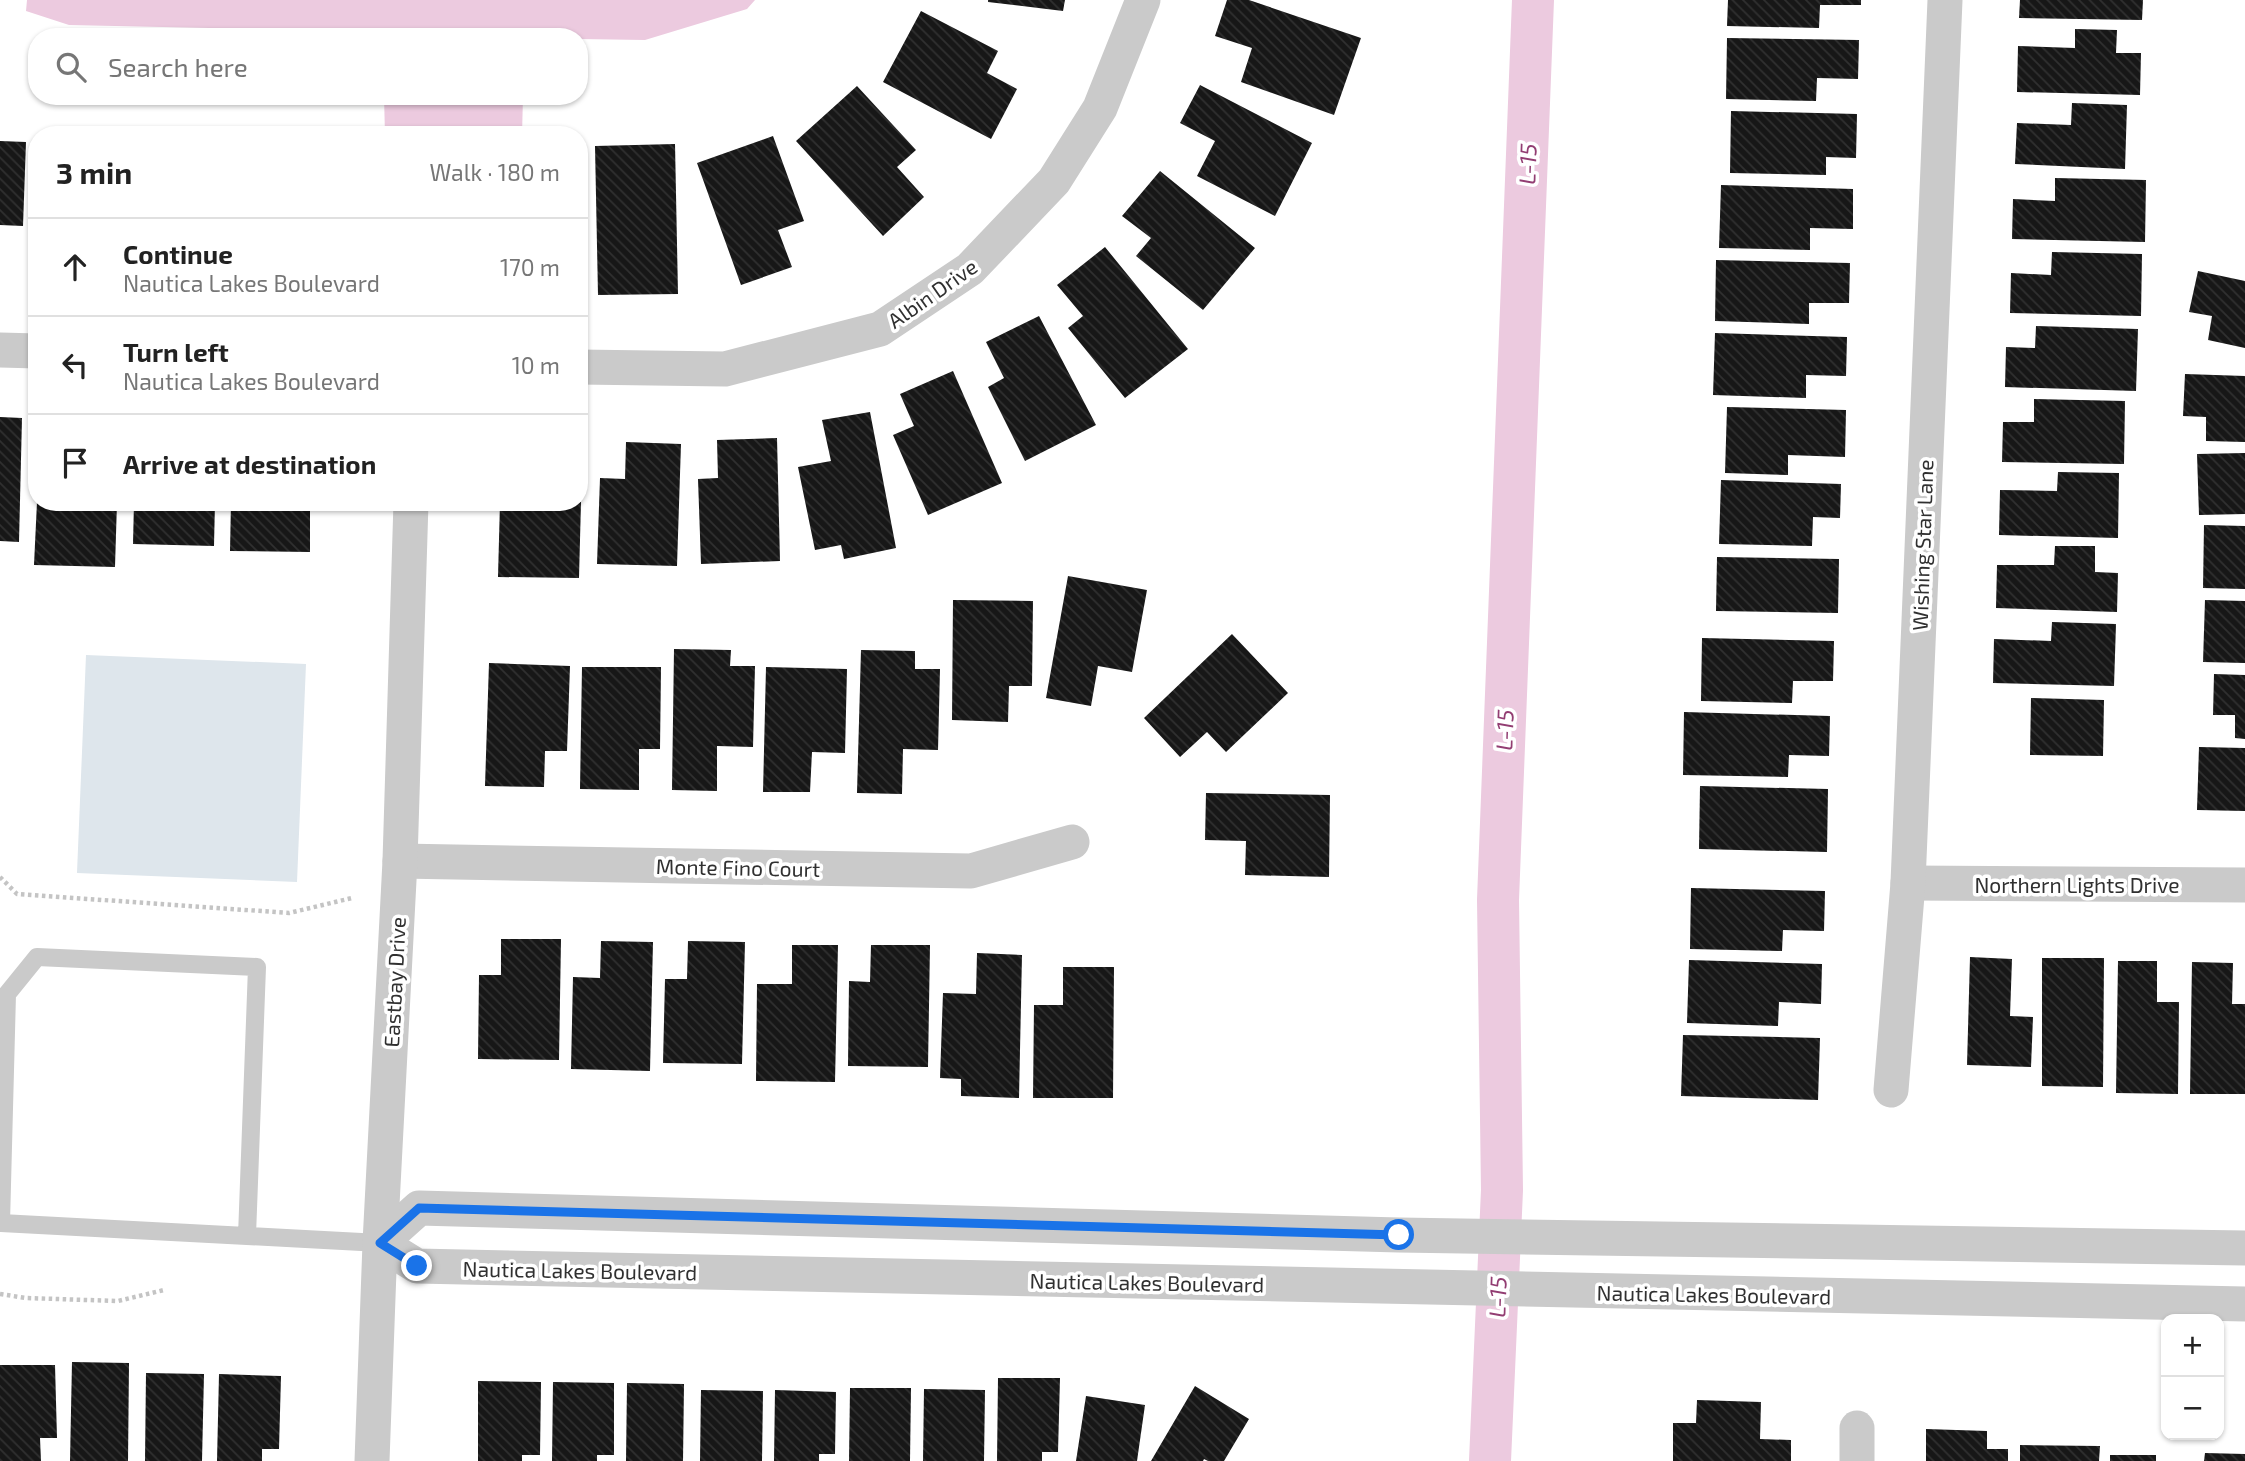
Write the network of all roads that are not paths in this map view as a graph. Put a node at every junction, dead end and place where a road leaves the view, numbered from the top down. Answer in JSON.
{"nodes":[{"id":1,"x":1143,"y":0,"type":"edge"},
{"id":2,"x":1945,"y":0,"type":"edge"},
{"id":3,"x":0,"y":350,"type":"edge"},
{"id":4,"x":28,"y":351,"type":"edge"},
{"id":5,"x":588,"y":367,"type":"edge"},
{"id":6,"x":411,"y":511,"type":"edge"},
{"id":7,"x":1072,"y":842,"type":"dead end"},
{"id":8,"x":400,"y":861,"type":"junction"},
{"id":9,"x":1908,"y":883,"type":"junction"},
{"id":10,"x":2245,"y":885,"type":"edge"},
{"id":11,"x":1891,"y":1090,"type":"dead end"},
{"id":12,"x":247,"y":1236,"type":"junction"},
{"id":13,"x":380,"y":1243,"type":"junction"},
{"id":14,"x":2245,"y":1248,"type":"edge"},
{"id":15,"x":2245,"y":1304,"type":"edge"},
{"id":16,"x":372,"y":1461,"type":"edge"}],
"edges":[{"from":1,"to":5,"type":"street","name":"Albin Drive"},
{"from":2,"to":9,"type":"street","name":"Wishing Star Lane"},
{"from":3,"to":4,"type":"street"},
{"from":6,"to":8,"type":"street","name":"Eastbay Drive"},
{"from":7,"to":8,"type":"street","name":"Monte Fino Court"},
{"from":8,"to":13,"type":"street","name":"Eastbay Drive"},
{"from":9,"to":10,"type":"street","name":"Northern Lights Drive"},
{"from":9,"to":11,"type":"street","name":"Wishing Star Lane"},
{"from":12,"to":12,"type":"lane"},
{"from":12,"to":13,"type":"lane"},
{"from":13,"to":14,"type":"street"},
{"from":13,"to":15,"type":"street","name":"Nautica Lakes Boulevard"},
{"from":13,"to":16,"type":"street","name":"Eastbay Drive"}]}
